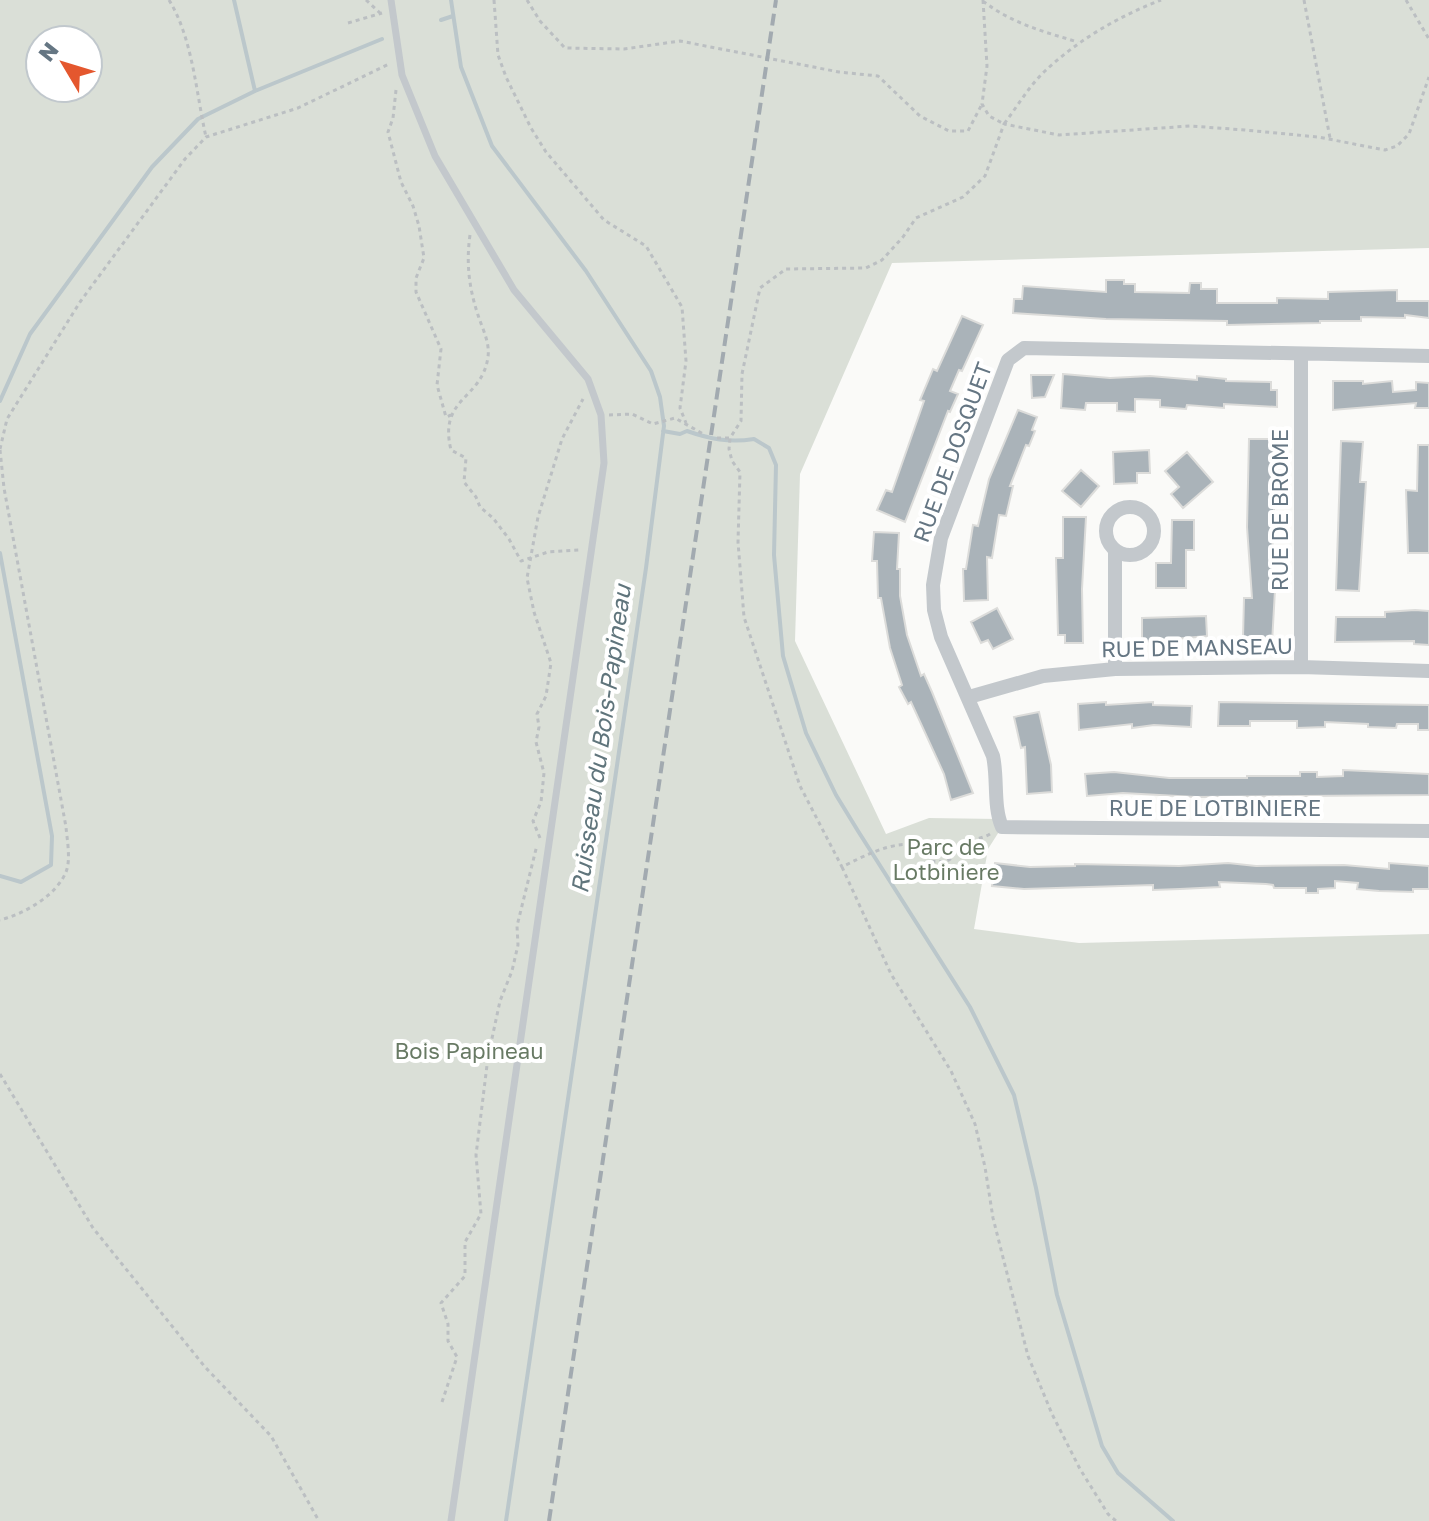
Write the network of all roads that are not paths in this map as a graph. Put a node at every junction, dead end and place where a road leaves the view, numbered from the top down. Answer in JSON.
{"nodes":[{"id":1,"x":391,"y":0,"type":"edge"},
{"id":2,"x":1301,"y":354,"type":"junction"},
{"id":3,"x":1429,"y":356,"type":"edge"},
{"id":4,"x":1115,"y":551,"type":"dead end"},
{"id":5,"x":1301,"y":667,"type":"junction"},
{"id":6,"x":1115,"y":669,"type":"junction"},
{"id":7,"x":1429,"y":671,"type":"edge"},
{"id":8,"x":969,"y":697,"type":"junction"},
{"id":9,"x":1002,"y":827,"type":"joint"},
{"id":10,"x":1429,"y":831,"type":"edge"},
{"id":11,"x":451,"y":1521,"type":"edge"}],
"edges":[{"from":1,"to":11,"type":"lane"},
{"from":2,"to":3,"type":"street","name":"RUE DE DOSQUET"},
{"from":2,"to":5,"type":"street","name":"RUE DE BROME"},
{"from":2,"to":8,"type":"street","name":"RUE DE DOSQUET"},
{"from":4,"to":6,"type":"street"},
{"from":5,"to":6,"type":"street","name":"RUE DE MANSEAU"},
{"from":5,"to":7,"type":"street","name":"RUE DE MANSEAU"},
{"from":6,"to":8,"type":"street","name":"RUE DE MANSEAU"},
{"from":8,"to":9,"type":"street","name":"RUE DE DOSQUET"},
{"from":9,"to":10,"type":"street","name":"RUE DE LOTBINIERE"}]}
